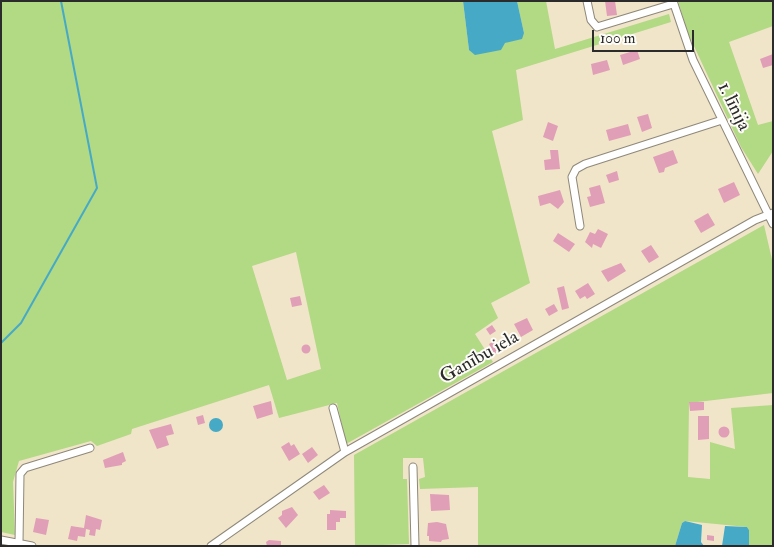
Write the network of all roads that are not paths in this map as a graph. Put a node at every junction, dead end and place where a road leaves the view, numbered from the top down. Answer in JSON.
{"nodes":[{"id":1,"x":587,"y":1,"type":"edge"},
{"id":2,"x":673,"y":3,"type":"edge"},
{"id":3,"x":722,"y":120,"type":"junction"},
{"id":4,"x":771,"y":214,"type":"edge"},
{"id":5,"x":773,"y":224,"type":"edge"},
{"id":6,"x":580,"y":226,"type":"dead end"},
{"id":7,"x":333,"y":408,"type":"dead end"},
{"id":8,"x":90,"y":448,"type":"dead end"},
{"id":9,"x":345,"y":452,"type":"junction"},
{"id":10,"x":412,"y":467,"type":"dead end"},
{"id":11,"x":1,"y":540,"type":"edge"},
{"id":12,"x":19,"y":543,"type":"junction"},
{"id":13,"x":32,"y":546,"type":"edge"},
{"id":14,"x":211,"y":546,"type":"edge"},
{"id":15,"x":415,"y":546,"type":"edge"}],
"edges":[{"from":1,"to":2,"type":"street"},
{"from":2,"to":3,"type":"street","name":"1. līnija"},
{"from":3,"to":4,"type":"street","name":"1. līnija"},
{"from":3,"to":6,"type":"street"},
{"from":4,"to":5,"type":"street","name":"1. līnija"},
{"from":4,"to":9,"type":"street","name":"Ganību iela"},
{"from":7,"to":9,"type":"street"},
{"from":8,"to":12,"type":"street"},
{"from":9,"to":14,"type":"street","name":"Ganību iela"},
{"from":10,"to":15,"type":"street"},
{"from":11,"to":12,"type":"street"},
{"from":12,"to":13,"type":"street"}]}
